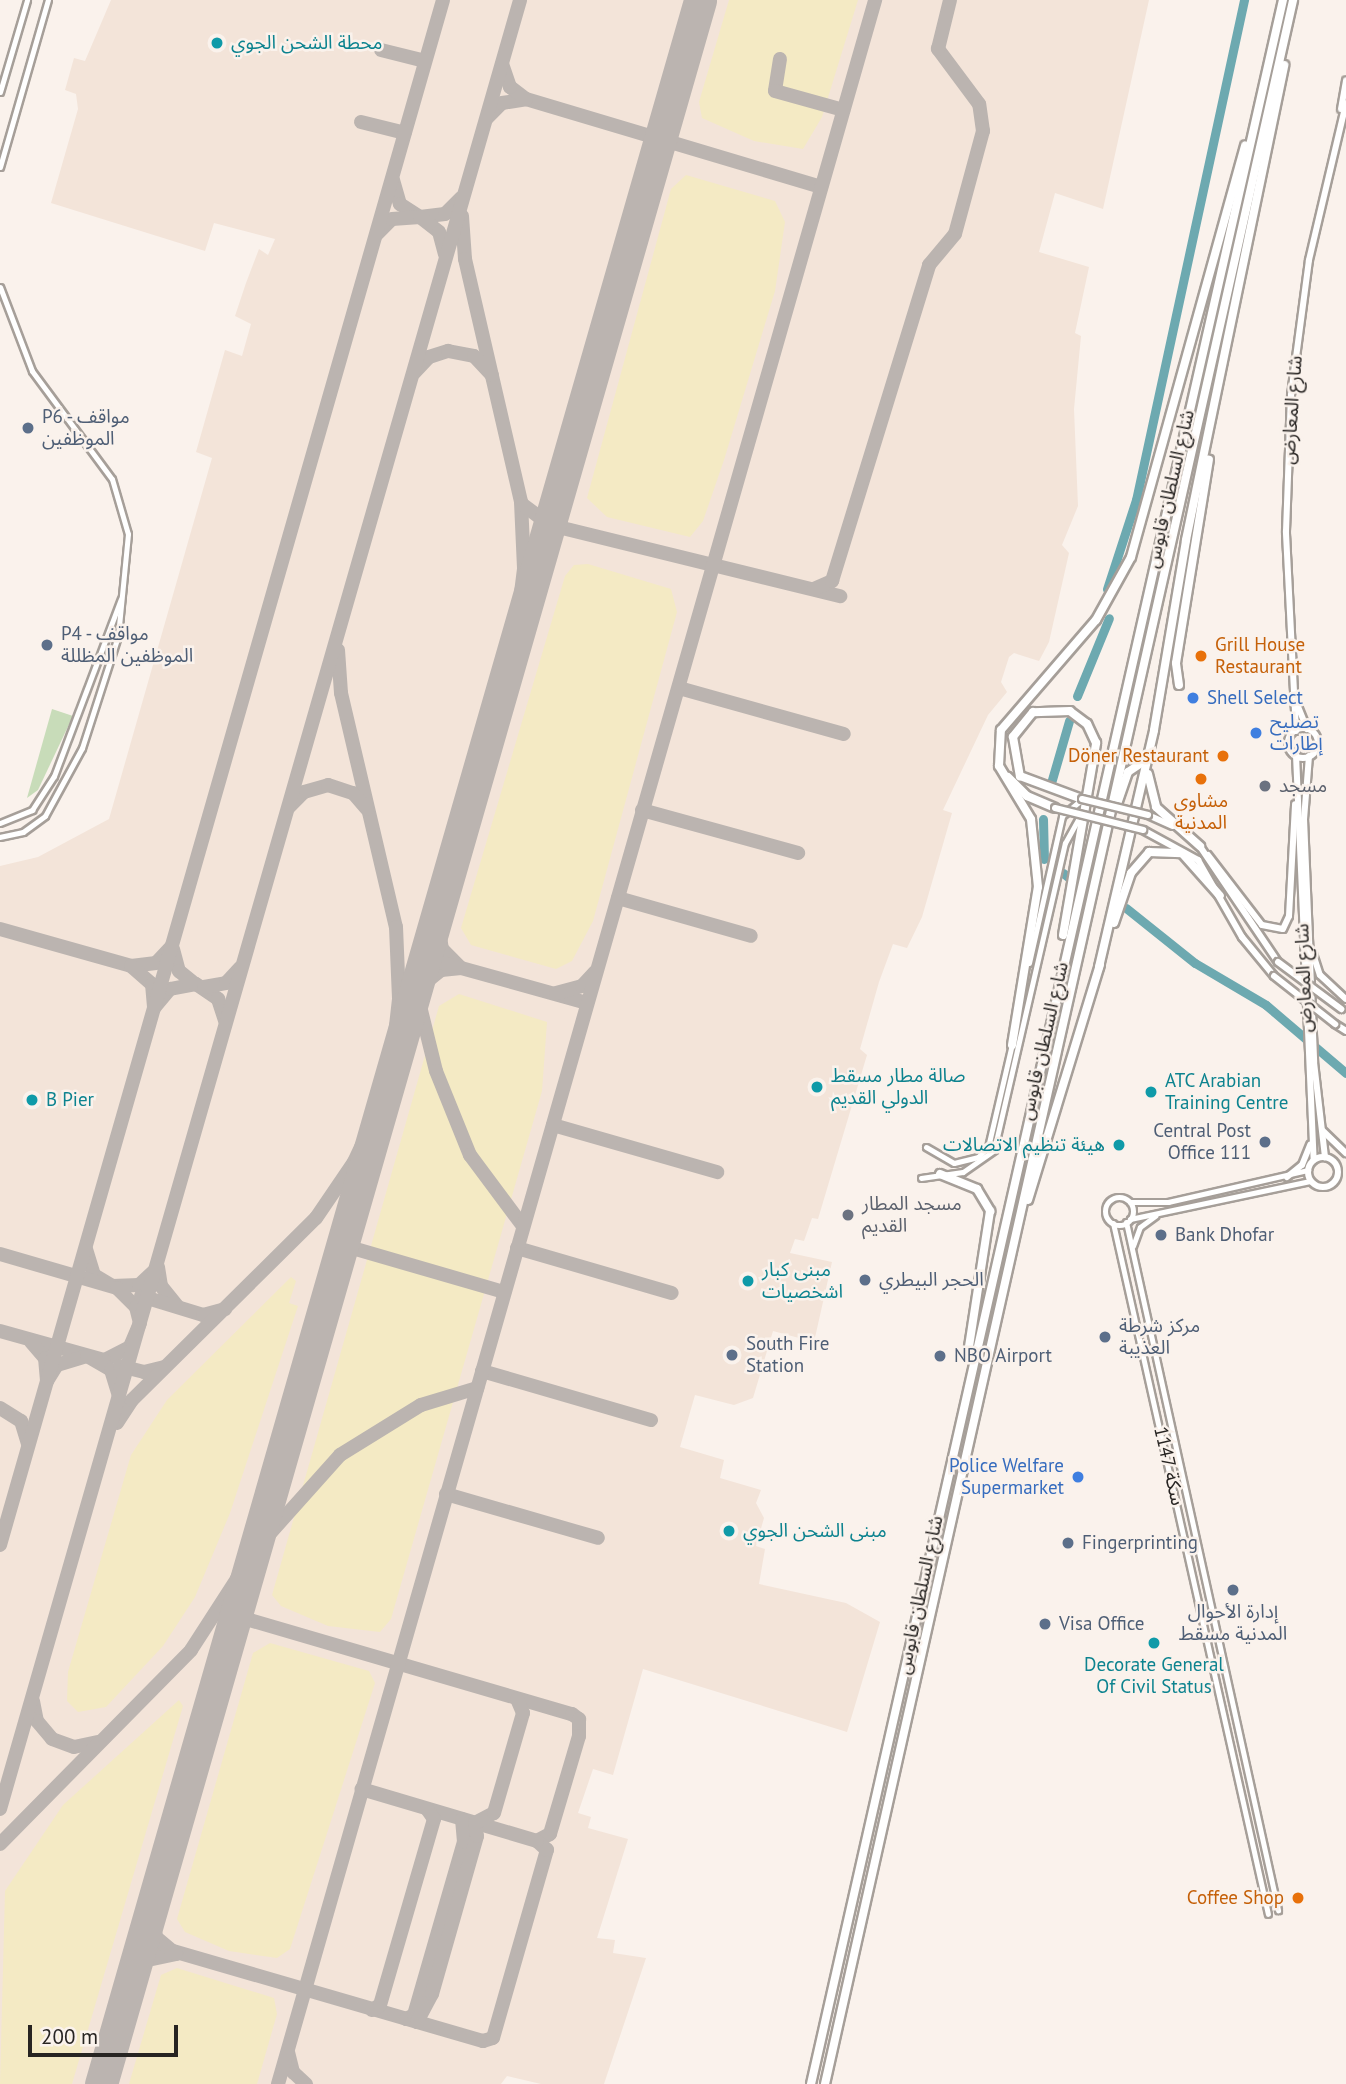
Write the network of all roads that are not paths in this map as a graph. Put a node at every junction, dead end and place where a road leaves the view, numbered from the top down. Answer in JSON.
{"nodes":[{"id":1,"x":27,"y":0,"type":"edge"},
{"id":2,"x":48,"y":0,"type":"edge"},
{"id":3,"x":1283,"y":0,"type":"edge"},
{"id":4,"x":1295,"y":0,"type":"edge"},
{"id":5,"x":1346,"y":80,"type":"edge"},
{"id":6,"x":1264,"y":82,"type":"junction"},
{"id":7,"x":0,"y":92,"type":"edge"},
{"id":8,"x":1346,"y":103,"type":"edge"},
{"id":9,"x":1339,"y":125,"type":"junction"},
{"id":10,"x":0,"y":167,"type":"edge"},
{"id":11,"x":0,"y":287,"type":"edge"},
{"id":12,"x":1222,"y":382,"type":"junction"},
{"id":13,"x":121,"y":599,"type":"junction"},
{"id":14,"x":1179,"y":685,"type":"dead end"},
{"id":15,"x":1296,"y":700,"type":"junction"},
{"id":16,"x":1307,"y":729,"type":"junction"},
{"id":17,"x":1154,"y":730,"type":"junction"},
{"id":18,"x":1296,"y":731,"type":"junction"},
{"id":19,"x":1296,"y":755,"type":"junction"},
{"id":20,"x":1309,"y":756,"type":"junction"},
{"id":21,"x":1146,"y":760,"type":"dead end"},
{"id":22,"x":1012,"y":786,"type":"junction"},
{"id":23,"x":1297,"y":792,"type":"junction"},
{"id":24,"x":1082,"y":799,"type":"junction"},
{"id":25,"x":1060,"y":809,"type":"junction"},
{"id":26,"x":1135,"y":811,"type":"junction"},
{"id":27,"x":1081,"y":814,"type":"junction"},
{"id":28,"x":0,"y":823,"type":"edge"},
{"id":29,"x":1131,"y":827,"type":"junction"},
{"id":30,"x":0,"y":837,"type":"edge"},
{"id":31,"x":1105,"y":839,"type":"junction"},
{"id":32,"x":1200,"y":846,"type":"junction"},
{"id":33,"x":1208,"y":855,"type":"junction"},
{"id":34,"x":1220,"y":896,"type":"junction"},
{"id":35,"x":1309,"y":928,"type":"junction"},
{"id":36,"x":1099,"y":967,"type":"junction"},
{"id":37,"x":1054,"y":996,"type":"junction"},
{"id":38,"x":1346,"y":999,"type":"edge"},
{"id":39,"x":1021,"y":1011,"type":"junction"},
{"id":40,"x":1343,"y":1011,"type":"edge"},
{"id":41,"x":1346,"y":1031,"type":"edge"},
{"id":42,"x":1012,"y":1045,"type":"joint"},
{"id":43,"x":1311,"y":1060,"type":"junction"},
{"id":44,"x":1318,"y":1116,"type":"junction"},
{"id":45,"x":1311,"y":1133,"type":"junction"},
{"id":46,"x":926,"y":1147,"type":"dead end"},
{"id":47,"x":1346,"y":1153,"type":"edge"},
{"id":48,"x":1325,"y":1157,"type":"junction"},
{"id":49,"x":1314,"y":1160,"type":"junction"},
{"id":50,"x":1346,"y":1162,"type":"edge"},
{"id":51,"x":1336,"y":1164,"type":"junction"},
{"id":52,"x":1308,"y":1170,"type":"junction"},
{"id":53,"x":940,"y":1174,"type":"junction"},
{"id":54,"x":1342,"y":1174,"type":"edge"},
{"id":55,"x":1287,"y":1177,"type":"junction"},
{"id":56,"x":921,"y":1178,"type":"dead end"},
{"id":57,"x":1310,"y":1181,"type":"junction"},
{"id":58,"x":1130,"y":1202,"type":"junction"},
{"id":59,"x":1159,"y":1214,"type":"junction"},
{"id":60,"x":1128,"y":1221,"type":"junction"},
{"id":61,"x":1113,"y":1223,"type":"junction"},
{"id":62,"x":1133,"y":1253,"type":"junction"},
{"id":63,"x":1010,"y":1256,"type":"junction"},
{"id":64,"x":966,"y":1381,"type":"junction"},
{"id":65,"x":1278,"y":1910,"type":"dead end"},
{"id":66,"x":1268,"y":1914,"type":"dead end"},
{"id":67,"x":811,"y":2084,"type":"edge"},
{"id":68,"x":825,"y":2084,"type":"edge"}],
"edges":[{"from":1,"to":7,"type":"street"},
{"from":2,"to":10,"type":"street"},
{"from":3,"to":6,"type":"highway","name":"شارع السلطان قابوس"},
{"from":4,"to":12,"type":"highway"},
{"from":4,"to":31,"type":"highway","name":"شارع السلطان قابوس"},
{"from":5,"to":9,"type":"main road","name":"شارع المعارض"},
{"from":6,"to":22,"type":"highway"},
{"from":6,"to":37,"type":"highway","name":"شارع السلطان قابوس"},
{"from":8,"to":9,"type":"main road","name":"شارع المعارض"},
{"from":9,"to":15,"type":"main road","name":"شارع المعارض"},
{"from":11,"to":13,"type":"street"},
{"from":12,"to":14,"type":"highway"},
{"from":12,"to":17,"type":"highway"},
{"from":13,"to":28,"type":"street"},
{"from":13,"to":30,"type":"street"},
{"from":15,"to":16,"type":"main road","name":"شارع المعارض"},
{"from":15,"to":18,"type":"main road","name":"شارع المعارض"},
{"from":16,"to":18,"type":"main road"},
{"from":16,"to":20,"type":"main road"},
{"from":17,"to":26,"type":"highway"},
{"from":17,"to":32,"type":"highway"},
{"from":18,"to":19,"type":"main road"},
{"from":19,"to":20,"type":"main road"},
{"from":19,"to":23,"type":"main road","name":"شارع المعارض"},
{"from":20,"to":35,"type":"main road","name":"شارع المعارض"},
{"from":21,"to":31,"type":"highway"},
{"from":22,"to":25,"type":"highway"},
{"from":22,"to":39,"type":"highway"},
{"from":23,"to":33,"type":"main road"},
{"from":23,"to":43,"type":"main road","name":"شارع المعارض"},
{"from":24,"to":25,"type":"street","bridge":true},
{"from":24,"to":26,"type":"main road","bridge":true},
{"from":24,"to":37,"type":"highway"},
{"from":25,"to":27,"type":"main road","bridge":true},
{"from":25,"to":39,"type":"street"},
{"from":26,"to":29,"type":"highway","bridge":true},
{"from":26,"to":32,"type":"main road","bridge":true},
{"from":27,"to":29,"type":"main road","bridge":true},
{"from":27,"to":39,"type":"street"},
{"from":29,"to":34,"type":"main road","bridge":true},
{"from":29,"to":36,"type":"highway"},
{"from":31,"to":63,"type":"highway","name":"شارع السلطان قابوس"},
{"from":32,"to":33,"type":"main road"},
{"from":33,"to":40,"type":"main road","bridge":true},
{"from":34,"to":36,"type":"highway"},
{"from":34,"to":41,"type":"main road","bridge":true},
{"from":35,"to":38,"type":"main road"},
{"from":35,"to":43,"type":"main road","name":"شارع المعارض"},
{"from":36,"to":63,"type":"highway"},
{"from":37,"to":64,"type":"highway","name":"شارع السلطان قابوس"},
{"from":39,"to":42,"type":"highway"},
{"from":39,"to":53,"type":"street"},
{"from":42,"to":46,"type":"street"},
{"from":43,"to":44,"type":"main road","name":"شارع المعارض"},
{"from":43,"to":45,"type":"main road","name":"شارع المعارض"},
{"from":44,"to":47,"type":"main road"},
{"from":44,"to":48,"type":"main road","name":"شارع المعارض"},
{"from":45,"to":49,"type":"main road","name":"شارع المعارض"},
{"from":45,"to":55,"type":"main road"},
{"from":48,"to":49,"type":"main road"},
{"from":48,"to":51,"type":"main road"},
{"from":49,"to":52,"type":"main road"},
{"from":50,"to":51,"type":"main road"},
{"from":51,"to":54,"type":"main road"},
{"from":52,"to":55,"type":"street"},
{"from":52,"to":57,"type":"main road"},
{"from":53,"to":56,"type":"street"},
{"from":53,"to":64,"type":"highway"},
{"from":54,"to":57,"type":"main road"},
{"from":55,"to":58,"type":"street"},
{"from":57,"to":59,"type":"street"},
{"from":58,"to":60,"type":"street","name":"سكة 1147"},
{"from":58,"to":61,"type":"street"},
{"from":59,"to":60,"type":"street"},
{"from":59,"to":62,"type":"street"},
{"from":60,"to":61,"type":"street"},
{"from":60,"to":62,"type":"street","name":"سكة 1147"},
{"from":61,"to":66,"type":"street","name":"سكة 1147"},
{"from":62,"to":65,"type":"street","name":"سكة 1147"},
{"from":63,"to":68,"type":"highway","name":"شارع السلطان قابوس"},
{"from":64,"to":67,"type":"highway","name":"شارع السلطان قابوس"}]}
